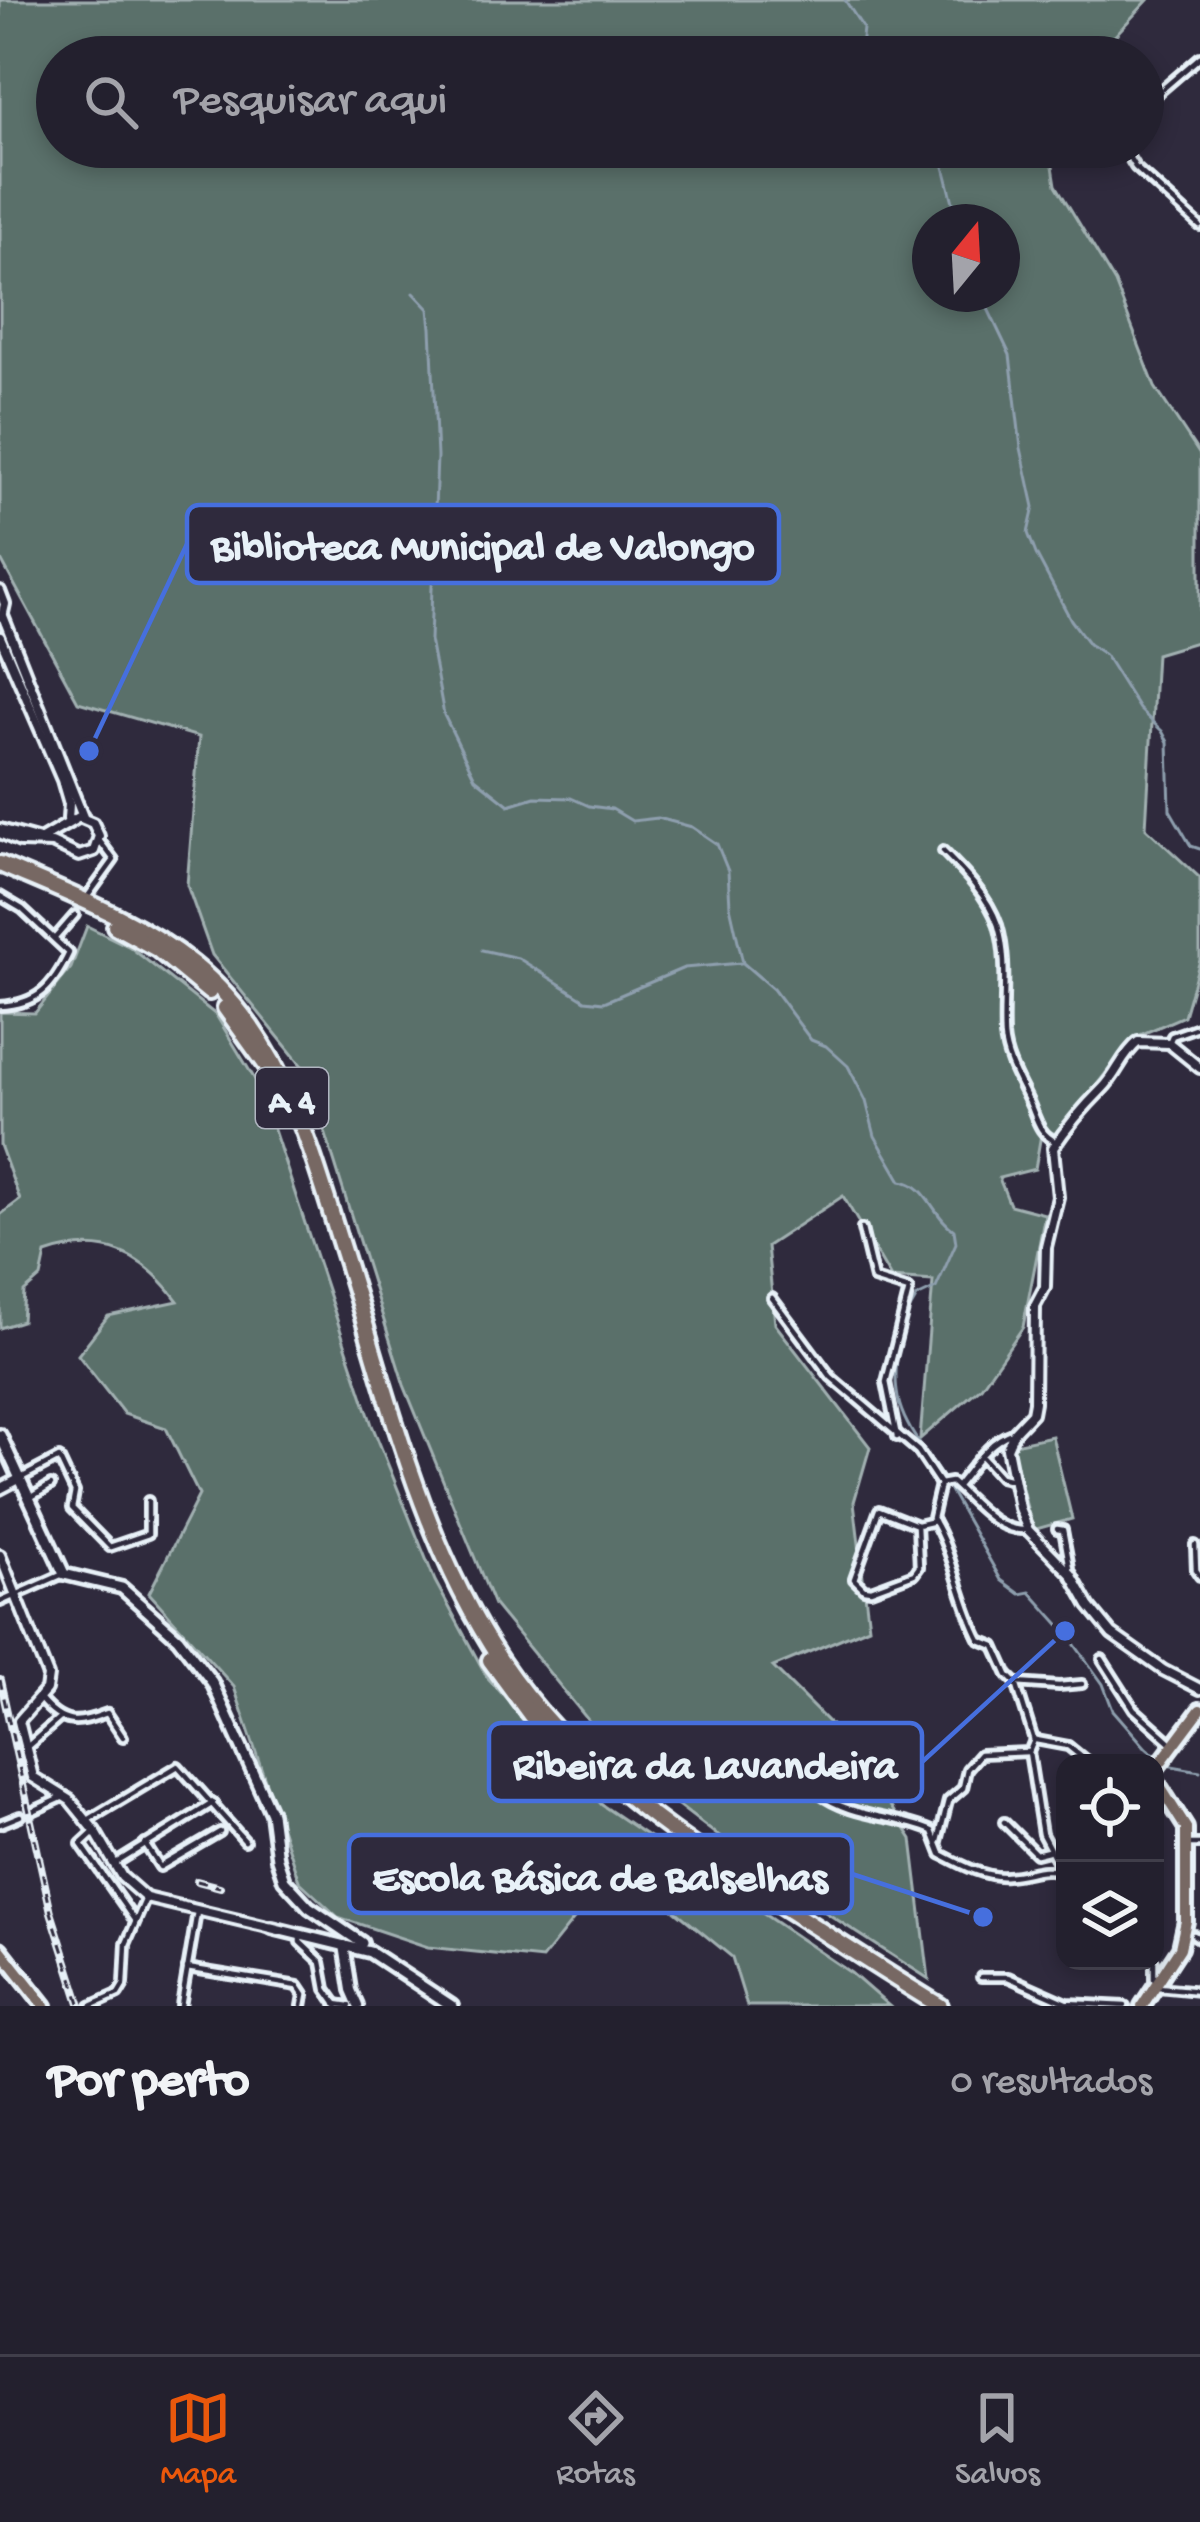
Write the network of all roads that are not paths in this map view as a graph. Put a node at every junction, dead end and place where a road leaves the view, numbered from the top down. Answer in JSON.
{"nodes":[{"id":1,"x":1200,"y":57,"type":"edge"},
{"id":2,"x":1164,"y":88,"type":"edge"},
{"id":3,"x":1136,"y":168,"type":"edge"},
{"id":4,"x":1199,"y":224,"type":"edge"},
{"id":5,"x":0,"y":591,"type":"edge"},
{"id":6,"x":1,"y":618,"type":"edge"},
{"id":7,"x":0,"y":637,"type":"edge"},
{"id":8,"x":83,"y":817,"type":"junction"},
{"id":9,"x":68,"y":820,"type":"junction"},
{"id":10,"x":61,"y":829,"type":"junction"},
{"id":11,"x":0,"y":831,"type":"edge"},
{"id":12,"x":99,"y":840,"type":"junction"},
{"id":13,"x":63,"y":848,"type":"junction"},
{"id":14,"x":943,"y":850,"type":"dead end"},
{"id":15,"x":0,"y":864,"type":"edge"},
{"id":16,"x":0,"y":873,"type":"edge"},
{"id":17,"x":0,"y":896,"type":"edge"},
{"id":18,"x":88,"y":896,"type":"dead end"},
{"id":19,"x":75,"y":915,"type":"dead end"},
{"id":20,"x":55,"y":938,"type":"junction"},
{"id":21,"x":0,"y":1006,"type":"edge"},
{"id":22,"x":1200,"y":1026,"type":"edge"},
{"id":23,"x":1169,"y":1043,"type":"junction"},
{"id":24,"x":1200,"y":1068,"type":"edge"},
{"id":25,"x":1057,"y":1142,"type":"junction"},
{"id":26,"x":862,"y":1229,"type":"dead end"},
{"id":27,"x":772,"y":1298,"type":"dead end"},
{"id":28,"x":1014,"y":1432,"type":"junction"},
{"id":29,"x":0,"y":1435,"type":"edge"},
{"id":30,"x":897,"y":1437,"type":"junction"},
{"id":31,"x":981,"y":1456,"type":"junction"},
{"id":32,"x":19,"y":1479,"type":"junction"},
{"id":33,"x":1012,"y":1480,"type":"junction"},
{"id":34,"x":940,"y":1484,"type":"junction"},
{"id":35,"x":51,"y":1485,"type":"dead end"},
{"id":36,"x":957,"y":1486,"type":"junction"},
{"id":37,"x":0,"y":1489,"type":"edge"},
{"id":38,"x":28,"y":1499,"type":"junction"},
{"id":39,"x":148,"y":1502,"type":"dead end"},
{"id":40,"x":934,"y":1521,"type":"junction"},
{"id":41,"x":917,"y":1525,"type":"junction"},
{"id":42,"x":1057,"y":1529,"type":"dead end"},
{"id":43,"x":1028,"y":1530,"type":"junction"},
{"id":44,"x":1195,"y":1545,"type":"dead end"},
{"id":45,"x":0,"y":1555,"type":"edge"},
{"id":46,"x":64,"y":1574,"type":"junction"},
{"id":47,"x":1071,"y":1574,"type":"junction"},
{"id":48,"x":1200,"y":1576,"type":"edge"},
{"id":49,"x":4,"y":1578,"type":"edge"},
{"id":50,"x":16,"y":1595,"type":"junction"},
{"id":51,"x":0,"y":1602,"type":"edge"},
{"id":52,"x":1102,"y":1659,"type":"dead end"},
{"id":53,"x":1016,"y":1683,"type":"junction"},
{"id":54,"x":1082,"y":1684,"type":"dead end"},
{"id":55,"x":1200,"y":1689,"type":"edge"},
{"id":56,"x":39,"y":1698,"type":"junction"},
{"id":57,"x":1200,"y":1710,"type":"edge"},
{"id":58,"x":60,"y":1718,"type":"junction"},
{"id":59,"x":123,"y":1737,"type":"dead end"},
{"id":60,"x":1034,"y":1740,"type":"junction"},
{"id":61,"x":1173,"y":1744,"type":"junction"},
{"id":62,"x":24,"y":1750,"type":"junction"},
{"id":63,"x":1029,"y":1752,"type":"junction"},
{"id":64,"x":1078,"y":1754,"type":"edge"},
{"id":65,"x":1164,"y":1757,"type":"edge"},
{"id":66,"x":1164,"y":1782,"type":"edge"},
{"id":67,"x":817,"y":1792,"type":"dead end"},
{"id":68,"x":66,"y":1796,"type":"junction"},
{"id":69,"x":214,"y":1803,"type":"junction"},
{"id":70,"x":33,"y":1811,"type":"dead end"},
{"id":71,"x":20,"y":1816,"type":"dead end"},
{"id":72,"x":88,"y":1820,"type":"junction"},
{"id":73,"x":1004,"y":1822,"type":"dead end"},
{"id":74,"x":0,"y":1824,"type":"edge"},
{"id":75,"x":95,"y":1831,"type":"junction"},
{"id":76,"x":220,"y":1832,"type":"dead end"},
{"id":77,"x":245,"y":1841,"type":"dead end"},
{"id":78,"x":938,"y":1841,"type":"junction"},
{"id":79,"x":145,"y":1844,"type":"junction"},
{"id":80,"x":1193,"y":1844,"type":"edge"},
{"id":81,"x":1048,"y":1851,"type":"junction"},
{"id":82,"x":1056,"y":1862,"type":"edge"},
{"id":83,"x":114,"y":1864,"type":"junction"},
{"id":84,"x":1056,"y":1871,"type":"edge"},
{"id":85,"x":146,"y":1898,"type":"junction"},
{"id":86,"x":197,"y":1912,"type":"junction"},
{"id":87,"x":135,"y":1922,"type":"junction"},
{"id":88,"x":272,"y":1928,"type":"joint"},
{"id":89,"x":332,"y":1932,"type":"junction"},
{"id":90,"x":301,"y":1933,"type":"junction"},
{"id":91,"x":361,"y":1946,"type":"junction"},
{"id":92,"x":0,"y":1949,"type":"edge"},
{"id":93,"x":348,"y":1958,"type":"junction"},
{"id":94,"x":187,"y":1968,"type":"junction"},
{"id":95,"x":1154,"y":1970,"type":"edge"},
{"id":96,"x":348,"y":1975,"type":"junction"},
{"id":97,"x":981,"y":1977,"type":"dead end"},
{"id":98,"x":1155,"y":1987,"type":"junction"},
{"id":99,"x":1200,"y":1991,"type":"edge"},
{"id":100,"x":337,"y":2005,"type":"edge"},
{"id":101,"x":48,"y":2006,"type":"edge"},
{"id":102,"x":91,"y":2006,"type":"edge"},
{"id":103,"x":181,"y":2006,"type":"edge"},
{"id":104,"x":302,"y":2006,"type":"edge"},
{"id":105,"x":354,"y":2006,"type":"edge"},
{"id":106,"x":452,"y":2006,"type":"edge"},
{"id":107,"x":922,"y":2006,"type":"edge"},
{"id":108,"x":940,"y":2006,"type":"edge"},
{"id":109,"x":1104,"y":2006,"type":"edge"},
{"id":110,"x":1126,"y":2006,"type":"edge"},
{"id":111,"x":1142,"y":2006,"type":"edge"}],
"edges":[{"from":1,"to":2,"type":"street"},
{"from":3,"to":4,"type":"street"},
{"from":5,"to":6,"type":"street"},
{"from":6,"to":8,"type":"street"},
{"from":7,"to":9,"type":"street"},
{"from":8,"to":9,"type":"street"},
{"from":8,"to":12,"type":"street"},
{"from":9,"to":10,"type":"street"},
{"from":10,"to":11,"type":"street"},
{"from":10,"to":13,"type":"street"},
{"from":11,"to":13,"type":"street"},
{"from":12,"to":13,"type":"street"},
{"from":12,"to":18,"type":"street"},
{"from":14,"to":25,"type":"street"},
{"from":15,"to":108,"type":"highway","number":"A 4"},
{"from":16,"to":107,"type":"highway","number":"A 4"},
{"from":17,"to":20,"type":"street"},
{"from":19,"to":20,"type":"street"},
{"from":20,"to":21,"type":"street"},
{"from":22,"to":23,"type":"street"},
{"from":23,"to":24,"type":"street"},
{"from":23,"to":25,"type":"street"},
{"from":25,"to":28,"type":"street"},
{"from":26,"to":30,"type":"street"},
{"from":27,"to":30,"type":"street"},
{"from":28,"to":31,"type":"street"},
{"from":28,"to":33,"type":"street"},
{"from":29,"to":32,"type":"main road"},
{"from":30,"to":34,"type":"street"},
{"from":31,"to":33,"type":"street"},
{"from":31,"to":36,"type":"street"},
{"from":32,"to":37,"type":"street"},
{"from":32,"to":38,"type":"main road"},
{"from":32,"to":39,"type":"street"},
{"from":33,"to":43,"type":"street"},
{"from":34,"to":36,"type":"street"},
{"from":34,"to":40,"type":"street"},
{"from":35,"to":38,"type":"street"},
{"from":36,"to":43,"type":"street"},
{"from":38,"to":46,"type":"main road"},
{"from":40,"to":41,"type":"street"},
{"from":40,"to":53,"type":"street"},
{"from":41,"to":41,"type":"street"},
{"from":42,"to":47,"type":"street"},
{"from":43,"to":47,"type":"street"},
{"from":44,"to":48,"type":"street"},
{"from":45,"to":49,"type":"street"},
{"from":46,"to":50,"type":"street"},
{"from":46,"to":89,"type":"main road"},
{"from":47,"to":55,"type":"street"},
{"from":49,"to":50,"type":"street"},
{"from":50,"to":51,"type":"street"},
{"from":50,"to":56,"type":"street"},
{"from":52,"to":61,"type":"street"},
{"from":53,"to":54,"type":"street"},
{"from":53,"to":60,"type":"street"},
{"from":56,"to":58,"type":"street"},
{"from":56,"to":62,"type":"street"},
{"from":57,"to":61,"type":"main road"},
{"from":58,"to":59,"type":"street"},
{"from":58,"to":62,"type":"street"},
{"from":60,"to":63,"type":"street"},
{"from":60,"to":64,"type":"street"},
{"from":61,"to":65,"type":"main road"},
{"from":62,"to":68,"type":"street"},
{"from":63,"to":78,"type":"street"},
{"from":63,"to":81,"type":"street"},
{"from":66,"to":80,"type":"main road"},
{"from":67,"to":78,"type":"street"},
{"from":68,"to":70,"type":"street"},
{"from":68,"to":72,"type":"street"},
{"from":69,"to":72,"type":"street"},
{"from":69,"to":77,"type":"street"},
{"from":69,"to":79,"type":"street"},
{"from":71,"to":74,"type":"street"},
{"from":72,"to":75,"type":"street"},
{"from":73,"to":81,"type":"street"},
{"from":75,"to":83,"type":"street"},
{"from":75,"to":87,"type":"street"},
{"from":76,"to":79,"type":"street"},
{"from":78,"to":84,"type":"street"},
{"from":79,"to":83,"type":"street"},
{"from":80,"to":98,"type":"main road"},
{"from":81,"to":82,"type":"street"},
{"from":83,"to":85,"type":"street"},
{"from":85,"to":86,"type":"street"},
{"from":85,"to":87,"type":"street"},
{"from":86,"to":88,"type":"street"},
{"from":86,"to":94,"type":"street"},
{"from":87,"to":102,"type":"street"},
{"from":88,"to":90,"type":"main road"},
{"from":89,"to":90,"type":"main road"},
{"from":89,"to":90,"type":"main road"},
{"from":89,"to":91,"type":"main road"},
{"from":89,"to":91,"type":"main road"},
{"from":89,"to":93,"type":"street"},
{"from":89,"to":96,"type":"street"},
{"from":90,"to":100,"type":"street"},
{"from":91,"to":93,"type":"street"},
{"from":91,"to":106,"type":"main road"},
{"from":92,"to":101,"type":"main road"},
{"from":93,"to":96,"type":"street"},
{"from":94,"to":103,"type":"street"},
{"from":94,"to":104,"type":"street"},
{"from":95,"to":98,"type":"street"},
{"from":96,"to":105,"type":"street"},
{"from":97,"to":109,"type":"street"},
{"from":98,"to":99,"type":"street"},
{"from":98,"to":111,"type":"main road"},
{"from":100,"to":105,"type":"street"},
{"from":109,"to":110,"type":"street"},
{"from":110,"to":111,"type":"street"}]}
